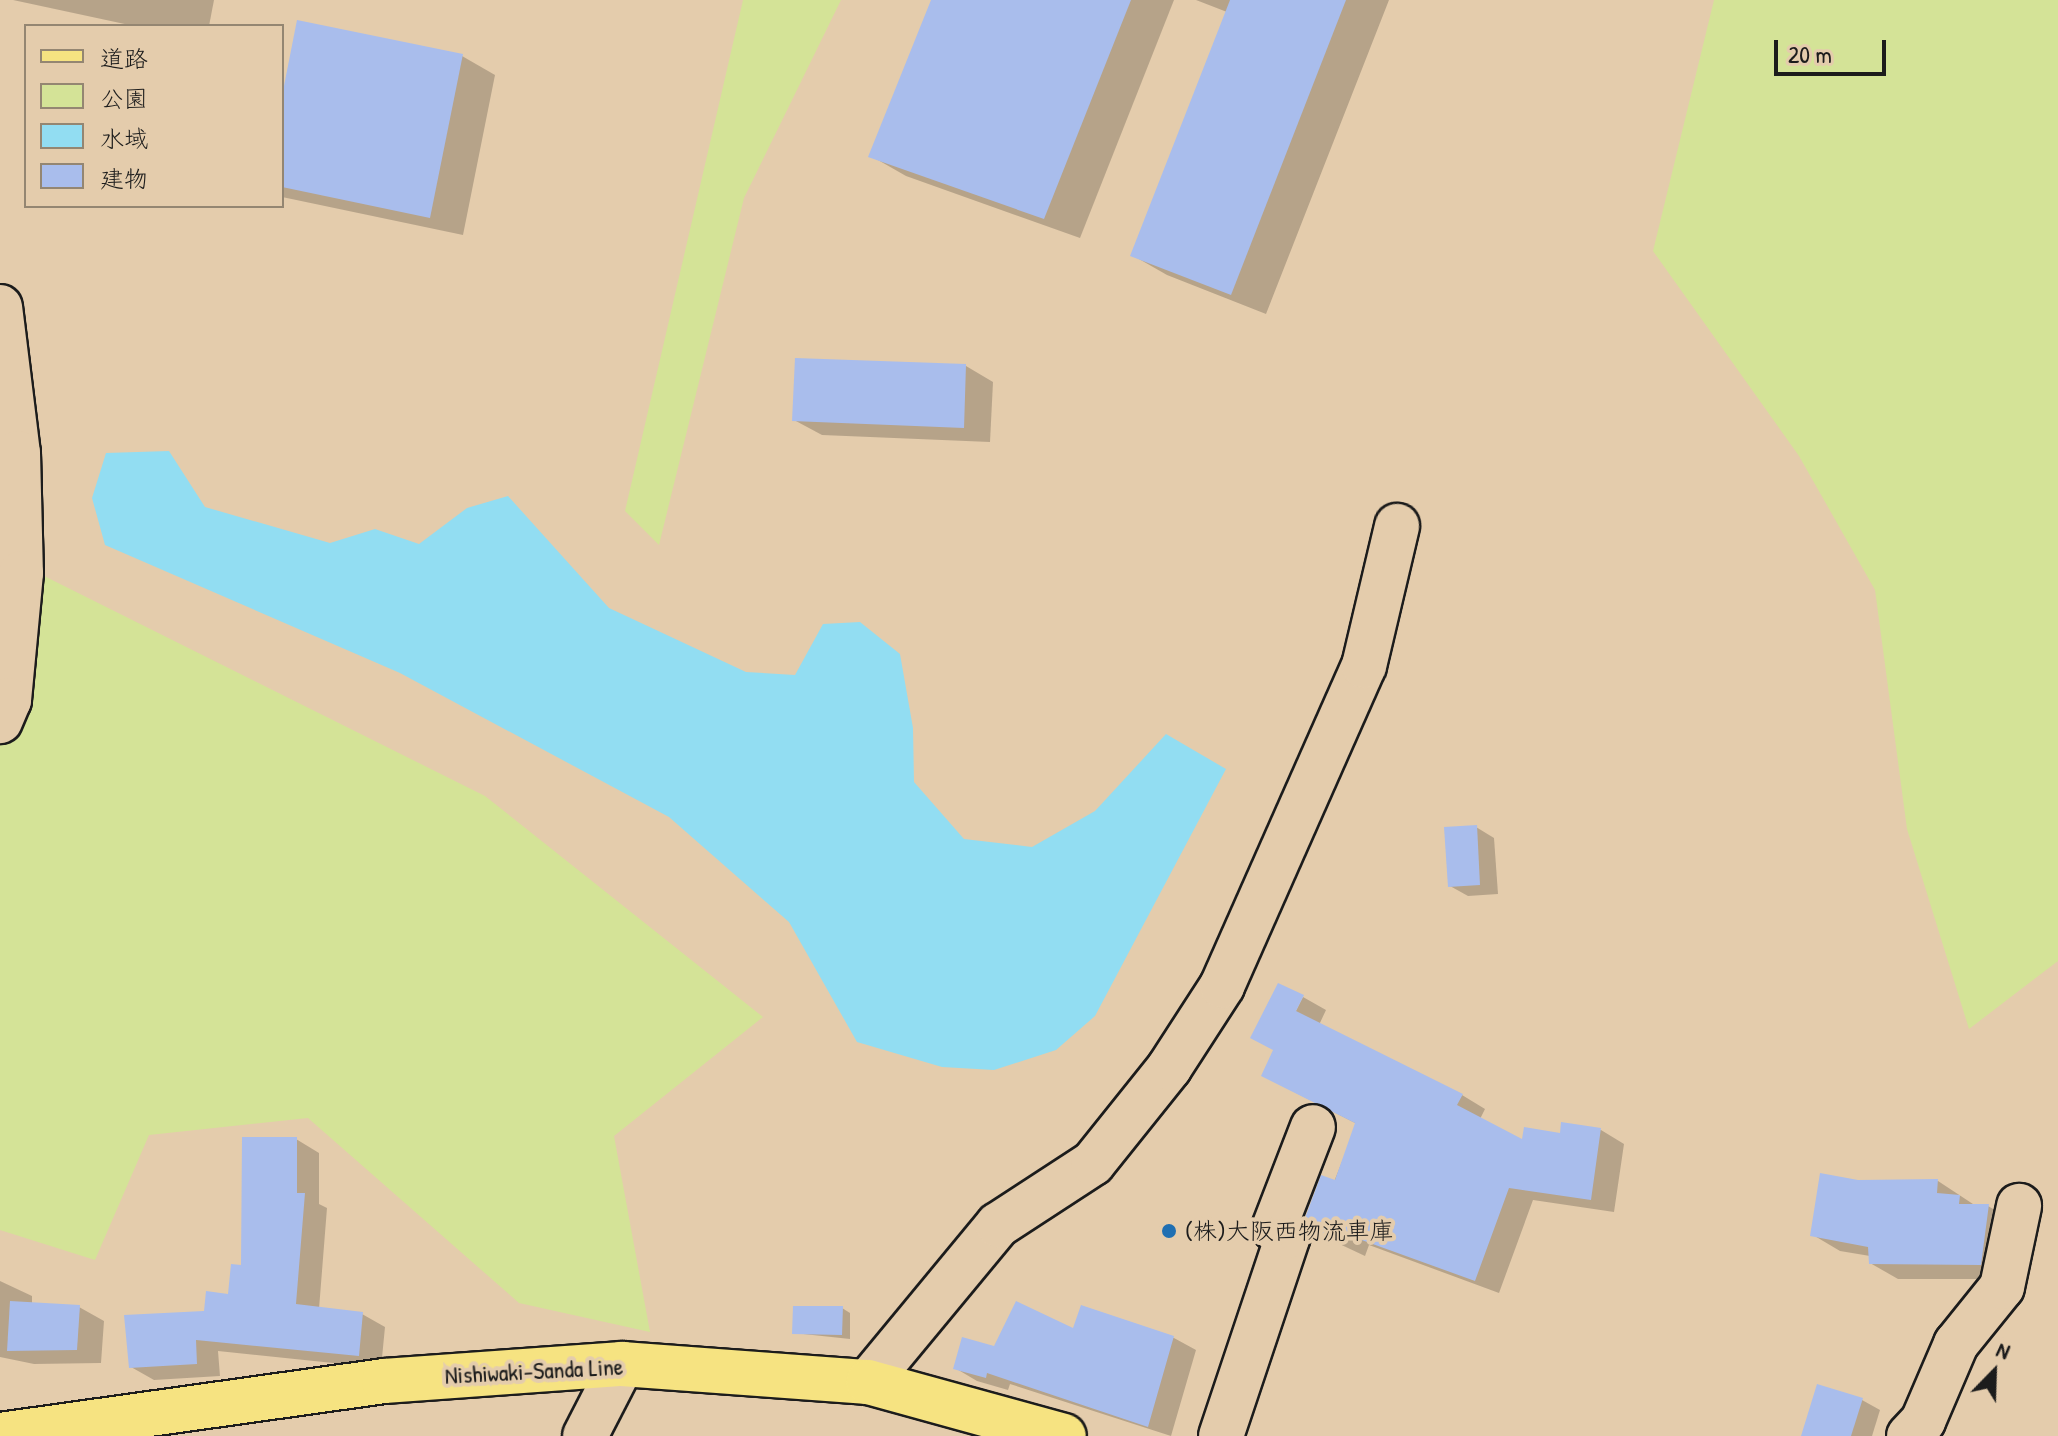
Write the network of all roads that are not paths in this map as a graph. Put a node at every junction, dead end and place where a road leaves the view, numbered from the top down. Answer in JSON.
{"nodes":[{"id":1,"x":0,"y":307,"type":"edge"},
{"id":2,"x":1397,"y":526,"type":"dead end"},
{"id":3,"x":0,"y":721,"type":"edge"},
{"id":4,"x":1313,"y":1127,"type":"dead end"},
{"id":5,"x":2019,"y":1206,"type":"dead end"},
{"id":6,"x":622,"y":1364,"type":"junction"},
{"id":7,"x":868,"y":1382,"type":"junction"},
{"id":8,"x":0,"y":1435,"type":"edge"},
{"id":9,"x":585,"y":1436,"type":"edge"},
{"id":10,"x":1064,"y":1436,"type":"edge"},
{"id":11,"x":1221,"y":1436,"type":"edge"},
{"id":12,"x":1909,"y":1436,"type":"edge"}],
"edges":[{"from":1,"to":3,"type":"street"},
{"from":2,"to":7,"type":"street"},
{"from":4,"to":11,"type":"street"},
{"from":5,"to":12,"type":"street"},
{"from":6,"to":7,"type":"main road","name":"Nishiwaki-Sanda Line"},
{"from":6,"to":8,"type":"main road","name":"Nishiwaki-Sanda Line"},
{"from":6,"to":9,"type":"street"},
{"from":7,"to":10,"type":"main road","name":"Nishiwaki-Sanda Line"}]}
